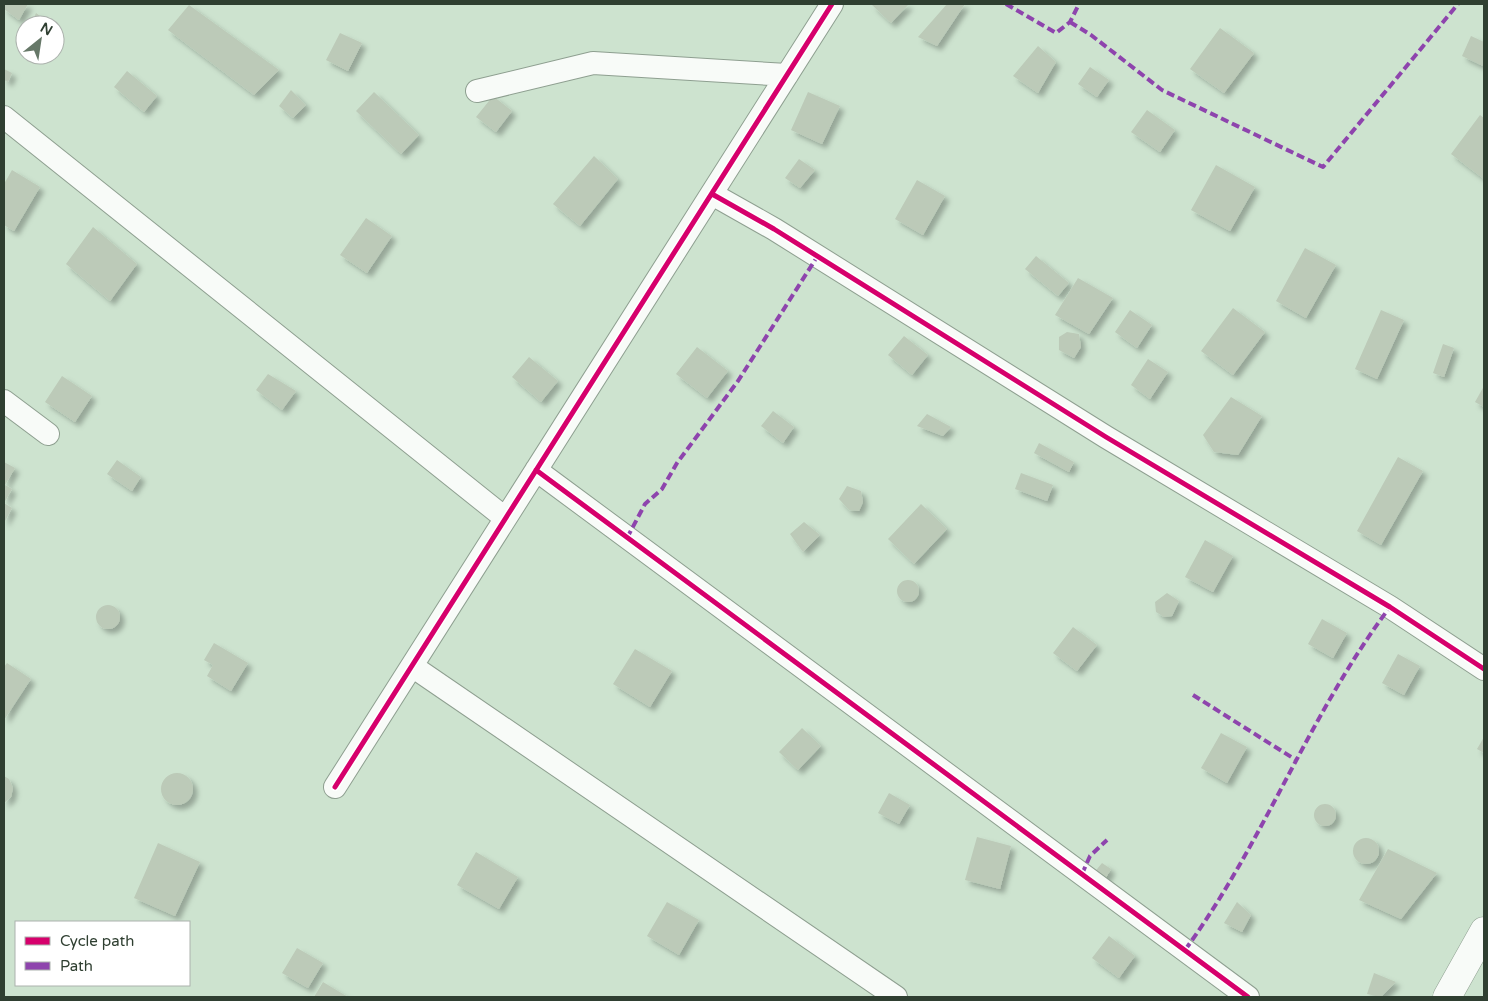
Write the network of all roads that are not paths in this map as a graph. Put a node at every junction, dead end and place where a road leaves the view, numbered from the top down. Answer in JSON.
{"nodes":[{"id":1,"x":832,"y":4,"type":"edge"},
{"id":2,"x":787,"y":75,"type":"junction"},
{"id":3,"x":477,"y":91,"type":"dead end"},
{"id":4,"x":4,"y":117,"type":"edge"},
{"id":5,"x":712,"y":194,"type":"junction"},
{"id":6,"x":4,"y":401,"type":"edge"},
{"id":7,"x":48,"y":434,"type":"dead end"},
{"id":8,"x":536,"y":470,"type":"junction"},
{"id":9,"x":505,"y":518,"type":"junction"},
{"id":10,"x":412,"y":666,"type":"junction"},
{"id":11,"x":1484,"y":669,"type":"edge"},
{"id":12,"x":335,"y":788,"type":"dead end"},
{"id":13,"x":1484,"y":931,"type":"edge"},
{"id":14,"x":896,"y":997,"type":"edge"},
{"id":15,"x":1248,"y":997,"type":"edge"},
{"id":16,"x":1447,"y":997,"type":"edge"}],
"edges":[{"from":1,"to":2,"type":"street"},
{"from":2,"to":3,"type":"street"},
{"from":2,"to":5,"type":"street"},
{"from":4,"to":9,"type":"street"},
{"from":5,"to":8,"type":"street"},
{"from":5,"to":11,"type":"street"},
{"from":6,"to":7,"type":"street"},
{"from":8,"to":9,"type":"street"},
{"from":8,"to":15,"type":"street"},
{"from":9,"to":10,"type":"street"},
{"from":10,"to":12,"type":"street"},
{"from":10,"to":14,"type":"street"},
{"from":13,"to":16,"type":"main road"}]}
